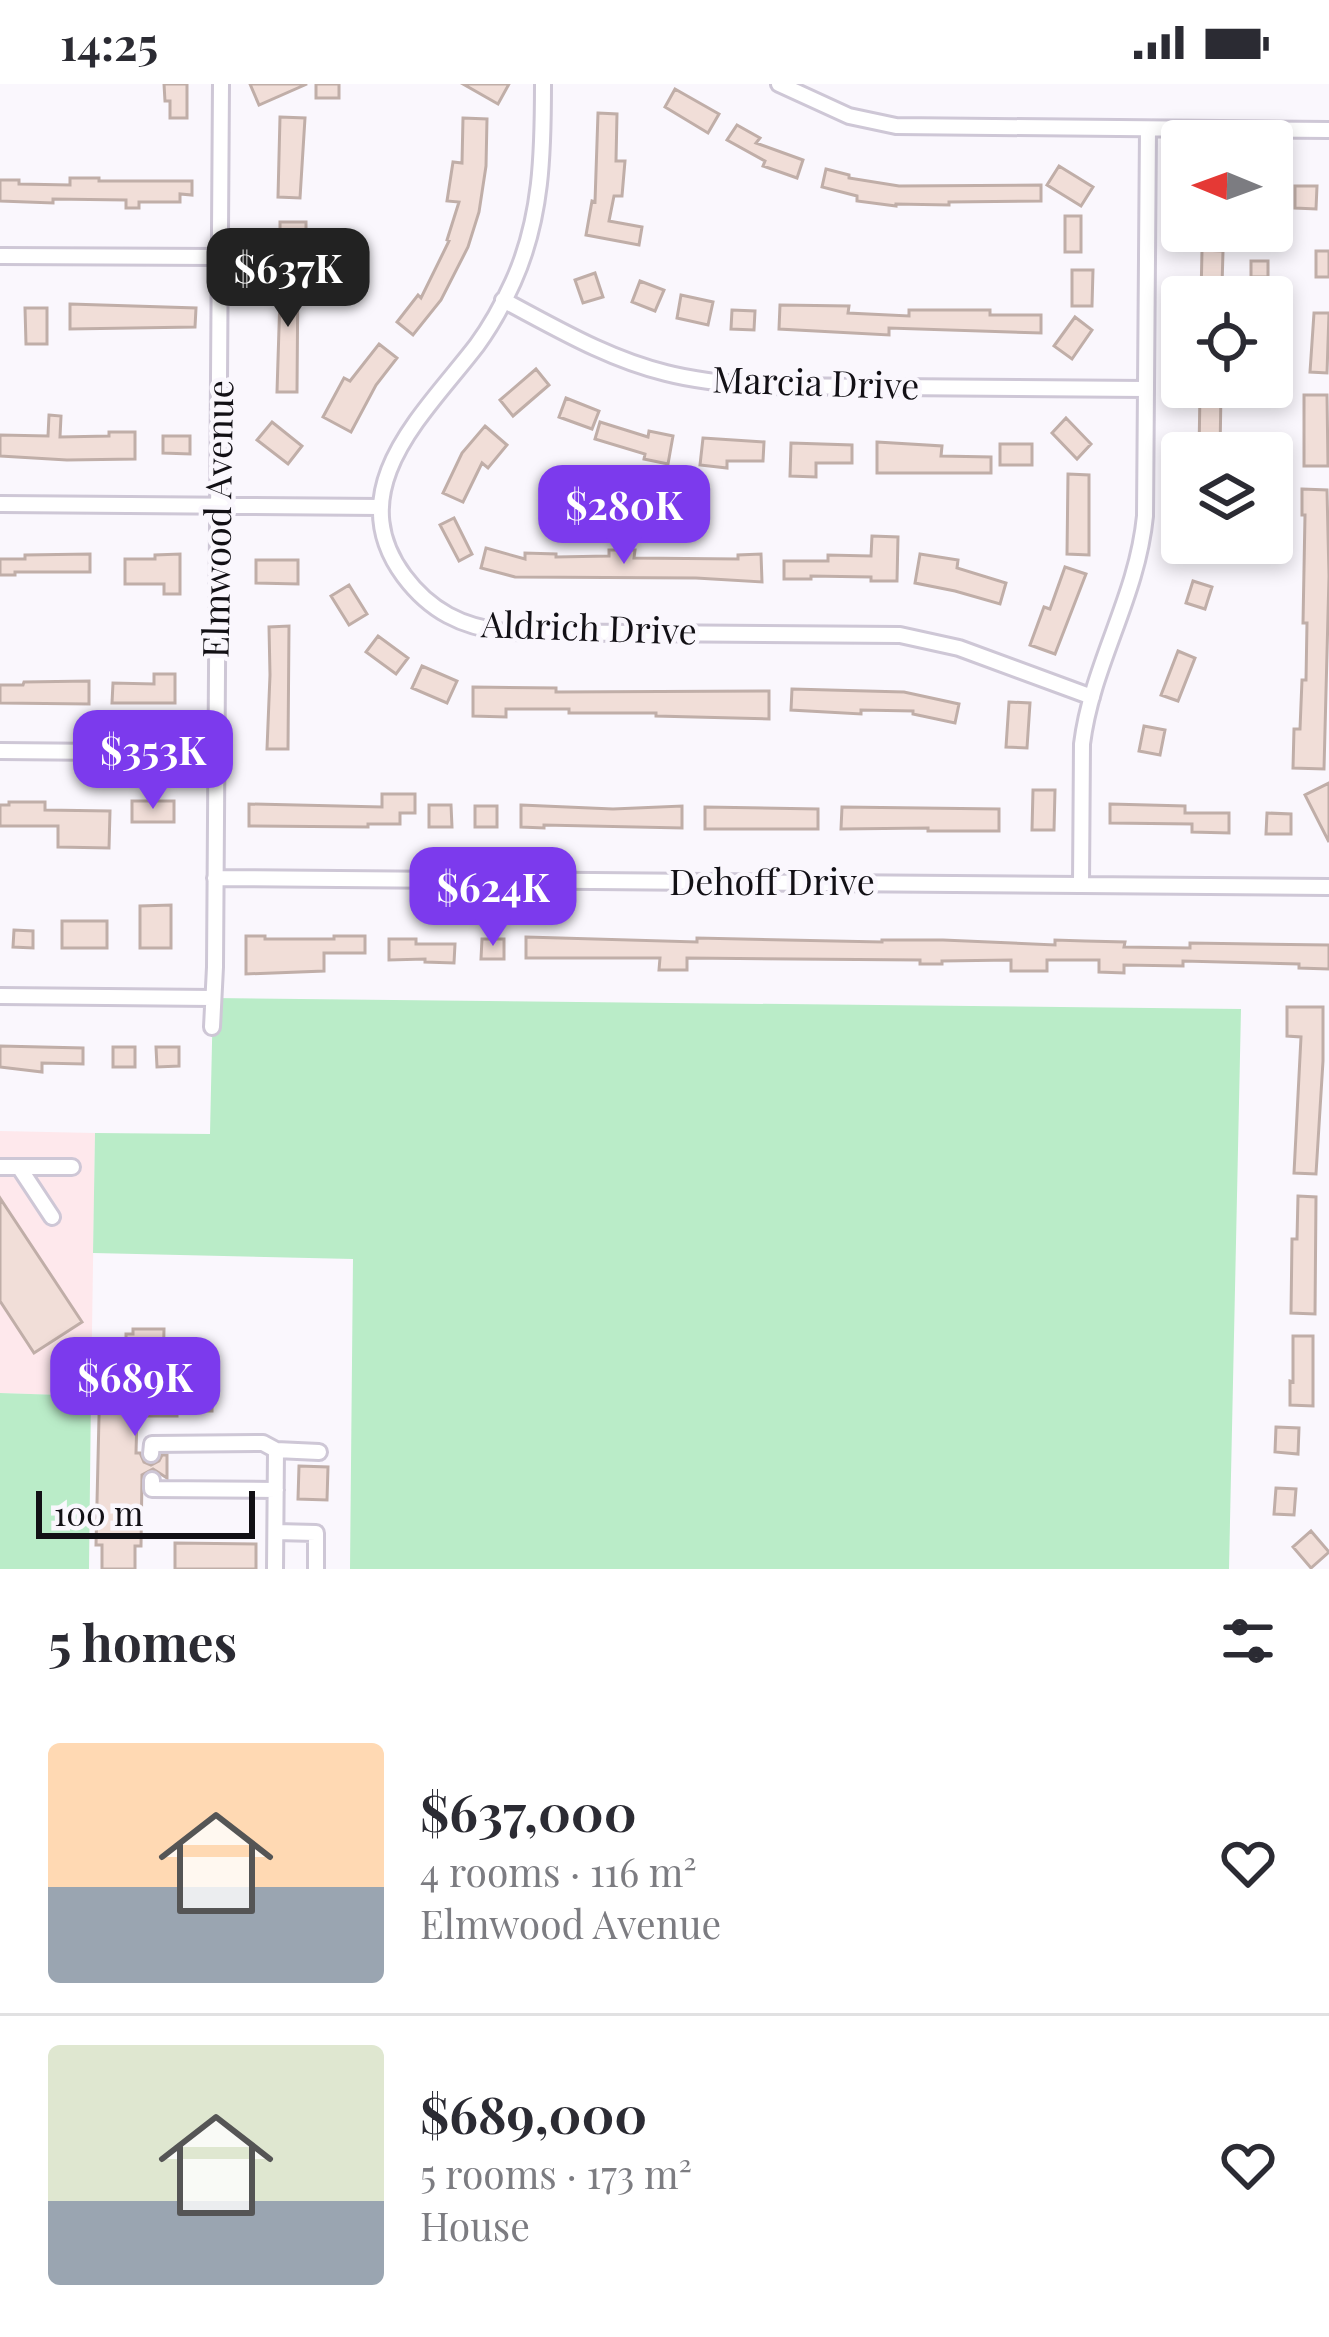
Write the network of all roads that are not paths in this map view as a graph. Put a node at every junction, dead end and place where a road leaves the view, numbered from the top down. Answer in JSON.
{"nodes":[{"id":1,"x":221,"y":84,"type":"edge"},
{"id":2,"x":544,"y":84,"type":"edge"},
{"id":3,"x":779,"y":84,"type":"edge"},
{"id":4,"x":1148,"y":129,"type":"junction"},
{"id":5,"x":1329,"y":130,"type":"edge"},
{"id":6,"x":0,"y":256,"type":"edge"},
{"id":7,"x":220,"y":257,"type":"junction"},
{"id":8,"x":503,"y":300,"type":"junction"},
{"id":9,"x":1146,"y":389,"type":"junction"},
{"id":10,"x":0,"y":504,"type":"edge"},
{"id":11,"x":218,"y":506,"type":"junction"},
{"id":12,"x":380,"y":507,"type":"junction"},
{"id":13,"x":1092,"y":697,"type":"junction"},
{"id":14,"x":0,"y":751,"type":"edge"},
{"id":15,"x":215,"y":753,"type":"junction"},
{"id":16,"x":214,"y":878,"type":"junction"},
{"id":17,"x":1081,"y":884,"type":"junction"},
{"id":18,"x":1329,"y":887,"type":"edge"},
{"id":19,"x":0,"y":996,"type":"edge"},
{"id":20,"x":214,"y":998,"type":"junction"},
{"id":21,"x":212,"y":1027,"type":"dead end"},
{"id":22,"x":0,"y":1167,"type":"edge"},
{"id":23,"x":20,"y":1167,"type":"junction"},
{"id":24,"x":72,"y":1167,"type":"dead end"},
{"id":25,"x":52,"y":1217,"type":"dead end"},
{"id":26,"x":276,"y":1450,"type":"junction"},
{"id":27,"x":319,"y":1452,"type":"dead end"},
{"id":28,"x":152,"y":1454,"type":"dead end"},
{"id":29,"x":152,"y":1480,"type":"dead end"},
{"id":30,"x":276,"y":1490,"type":"junction"},
{"id":31,"x":276,"y":1532,"type":"junction"},
{"id":32,"x":275,"y":1569,"type":"edge"},
{"id":33,"x":316,"y":1569,"type":"edge"}],
"edges":[{"from":1,"to":7,"type":"street","name":"Elmwood Avenue"},
{"from":2,"to":8,"type":"street"},
{"from":3,"to":4,"type":"street"},
{"from":4,"to":5,"type":"street"},
{"from":4,"to":9,"type":"street"},
{"from":6,"to":7,"type":"street"},
{"from":7,"to":11,"type":"street","name":"Elmwood Avenue"},
{"from":8,"to":9,"type":"street","name":"Marcia Drive"},
{"from":8,"to":12,"type":"street"},
{"from":9,"to":13,"type":"street"},
{"from":10,"to":11,"type":"street"},
{"from":11,"to":12,"type":"street"},
{"from":11,"to":15,"type":"street","name":"Elmwood Avenue"},
{"from":12,"to":13,"type":"street","name":"Aldrich Drive"},
{"from":13,"to":17,"type":"street"},
{"from":14,"to":15,"type":"street"},
{"from":15,"to":16,"type":"street","name":"Elmwood Avenue"},
{"from":16,"to":17,"type":"street","name":"Dehoff Drive"},
{"from":16,"to":20,"type":"street","name":"Elmwood Avenue"},
{"from":17,"to":18,"type":"street","name":"Dehoff Drive"},
{"from":19,"to":20,"type":"street"},
{"from":20,"to":21,"type":"street","name":"Elmwood Avenue"},
{"from":22,"to":23,"type":"street"},
{"from":23,"to":24,"type":"street"},
{"from":23,"to":25,"type":"street"},
{"from":26,"to":27,"type":"street"},
{"from":26,"to":28,"type":"street"},
{"from":26,"to":30,"type":"street"},
{"from":29,"to":30,"type":"street"},
{"from":30,"to":31,"type":"street"},
{"from":31,"to":32,"type":"street"},
{"from":31,"to":33,"type":"street"}]}
